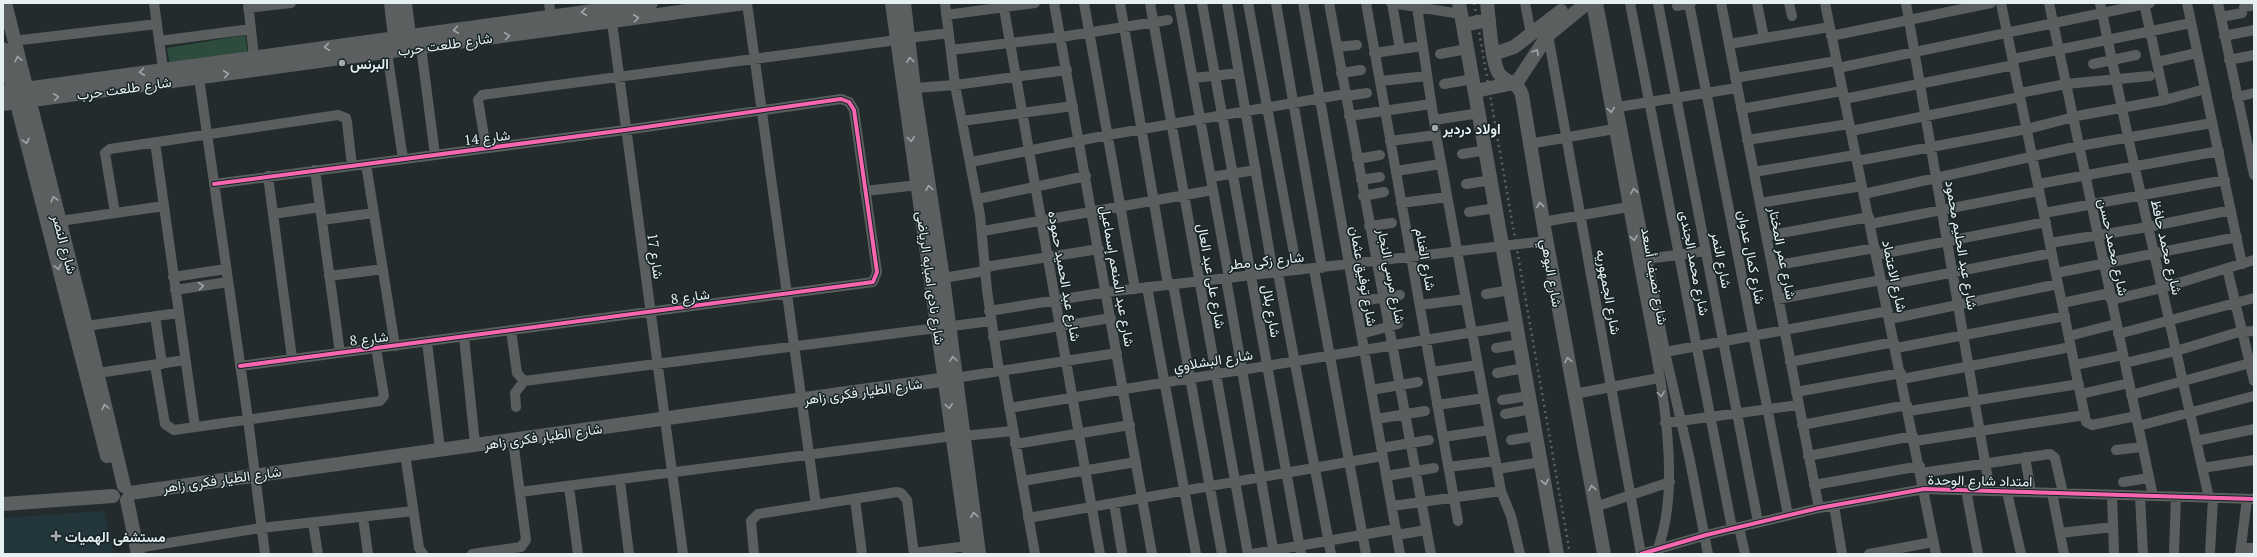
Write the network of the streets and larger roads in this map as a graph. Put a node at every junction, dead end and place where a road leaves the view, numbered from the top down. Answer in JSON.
{"nodes":[{"id":1,"x":5,"y":3,"type":"edge"},
{"id":2,"x":154,"y":3,"type":"edge"},
{"id":3,"x":291,"y":3,"type":"edge"},
{"id":4,"x":391,"y":3,"type":"edge"},
{"id":5,"x":405,"y":3,"type":"edge"},
{"id":6,"x":651,"y":3,"type":"edge"},
{"id":7,"x":746,"y":3,"type":"edge"},
{"id":8,"x":892,"y":3,"type":"edge"},
{"id":9,"x":904,"y":3,"type":"edge"},
{"id":10,"x":944,"y":3,"type":"edge"},
{"id":11,"x":1035,"y":3,"type":"edge"},
{"id":12,"x":1054,"y":3,"type":"edge"},
{"id":13,"x":1084,"y":3,"type":"edge"},
{"id":14,"x":1120,"y":3,"type":"edge"},
{"id":15,"x":1150,"y":3,"type":"edge"},
{"id":16,"x":1179,"y":3,"type":"edge"},
{"id":17,"x":1202,"y":3,"type":"edge"},
{"id":18,"x":1227,"y":3,"type":"edge"},
{"id":19,"x":1248,"y":3,"type":"edge"},
{"id":20,"x":1276,"y":3,"type":"edge"},
{"id":21,"x":1303,"y":3,"type":"edge"},
{"id":22,"x":1329,"y":3,"type":"edge"},
{"id":23,"x":1366,"y":3,"type":"edge"},
{"id":24,"x":1395,"y":3,"type":"edge"},
{"id":25,"x":1487,"y":3,"type":"edge"},
{"id":26,"x":1525,"y":3,"type":"edge"},
{"id":27,"x":1571,"y":3,"type":"edge"},
{"id":28,"x":1587,"y":3,"type":"edge"},
{"id":29,"x":1591,"y":3,"type":"edge"},
{"id":30,"x":1598,"y":3,"type":"edge"},
{"id":31,"x":1630,"y":3,"type":"edge"},
{"id":32,"x":1658,"y":3,"type":"edge"},
{"id":33,"x":1690,"y":3,"type":"edge"},
{"id":34,"x":1721,"y":3,"type":"edge"},
{"id":35,"x":1757,"y":3,"type":"edge"},
{"id":36,"x":1789,"y":3,"type":"edge"},
{"id":37,"x":1906,"y":3,"type":"edge"},
{"id":38,"x":1991,"y":3,"type":"edge"},
{"id":39,"x":2001,"y":3,"type":"edge"},
{"id":40,"x":2048,"y":3,"type":"edge"},
{"id":41,"x":2146,"y":3,"type":"edge"},
{"id":42,"x":2187,"y":3,"type":"edge"},
{"id":43,"x":2218,"y":3,"type":"edge"},
{"id":44,"x":1828,"y":4,"type":"edge"},
{"id":45,"x":1004,"y":5,"type":"edge"},
{"id":46,"x":248,"y":6,"type":"edge"},
{"id":47,"x":1429,"y":6,"type":"edge"},
{"id":48,"x":1677,"y":6,"type":"dead end"},
{"id":49,"x":1417,"y":7,"type":"junction"},
{"id":50,"x":2101,"y":8,"type":"edge"},
{"id":51,"x":2247,"y":9,"type":"edge"},
{"id":52,"x":550,"y":10,"type":"edge"},
{"id":53,"x":1461,"y":14,"type":"edge"},
{"id":54,"x":611,"y":15,"type":"junction"},
{"id":55,"x":946,"y":15,"type":"junction"},
{"id":56,"x":1792,"y":16,"type":"dead end"},
{"id":57,"x":2221,"y":17,"type":"junction"},
{"id":58,"x":1168,"y":20,"type":"dead end"},
{"id":59,"x":1489,"y":20,"type":"junction"},
{"id":60,"x":1909,"y":20,"type":"junction"},
{"id":61,"x":1153,"y":23,"type":"junction"},
{"id":62,"x":2053,"y":23,"type":"junction"},
{"id":63,"x":157,"y":24,"type":"junction"},
{"id":64,"x":2191,"y":24,"type":"junction"},
{"id":65,"x":1124,"y":27,"type":"junction"},
{"id":66,"x":251,"y":29,"type":"junction"},
{"id":67,"x":2254,"y":30,"type":"edge"},
{"id":68,"x":1831,"y":31,"type":"junction"},
{"id":69,"x":2007,"y":32,"type":"junction"},
{"id":70,"x":2150,"y":32,"type":"junction"},
{"id":71,"x":949,"y":33,"type":"junction"},
{"id":72,"x":1089,"y":33,"type":"junction"},
{"id":73,"x":1531,"y":34,"type":"junction"},
{"id":74,"x":1548,"y":35,"type":"junction"},
{"id":75,"x":2224,"y":36,"type":"junction"},
{"id":76,"x":1061,"y":37,"type":"junction"},
{"id":77,"x":1764,"y":38,"type":"junction"},
{"id":78,"x":902,"y":39,"type":"junction"},
{"id":79,"x":2108,"y":40,"type":"junction"},
{"id":80,"x":159,"y":41,"type":"junction"},
{"id":81,"x":1010,"y":43,"type":"junction"},
{"id":82,"x":414,"y":44,"type":"junction"},
{"id":83,"x":1729,"y":44,"type":"junction"},
{"id":84,"x":8,"y":45,"type":"edge"},
{"id":85,"x":1357,"y":45,"type":"dead end"},
{"id":86,"x":1422,"y":46,"type":"junction"},
{"id":87,"x":393,"y":47,"type":"junction"},
{"id":88,"x":1337,"y":47,"type":"junction"},
{"id":89,"x":1400,"y":49,"type":"junction"},
{"id":90,"x":1467,"y":49,"type":"junction"},
{"id":91,"x":951,"y":50,"type":"junction"},
{"id":92,"x":2058,"y":50,"type":"junction"},
{"id":93,"x":1914,"y":52,"type":"junction"},
{"id":94,"x":1374,"y":53,"type":"junction"},
{"id":95,"x":2198,"y":53,"type":"junction"},
{"id":96,"x":1440,"y":54,"type":"dead end"},
{"id":97,"x":1494,"y":54,"type":"junction"},
{"id":98,"x":2136,"y":55,"type":"dead end"},
{"id":99,"x":2254,"y":55,"type":"edge"},
{"id":100,"x":254,"y":57,"type":"junction"},
{"id":101,"x":755,"y":58,"type":"junction"},
{"id":102,"x":2112,"y":60,"type":"junction"},
{"id":103,"x":2229,"y":60,"type":"junction"},
{"id":104,"x":2013,"y":62,"type":"junction"},
{"id":105,"x":2157,"y":62,"type":"junction"},
{"id":106,"x":2093,"y":64,"type":"dead end"},
{"id":107,"x":1837,"y":65,"type":"junction"},
{"id":108,"x":163,"y":69,"type":"junction"},
{"id":109,"x":1067,"y":70,"type":"junction"},
{"id":110,"x":1361,"y":70,"type":"dead end"},
{"id":111,"x":198,"y":72,"type":"junction"},
{"id":112,"x":1239,"y":73,"type":"junction"},
{"id":113,"x":1341,"y":73,"type":"junction"},
{"id":114,"x":1215,"y":76,"type":"junction"},
{"id":115,"x":1427,"y":76,"type":"junction"},
{"id":116,"x":2150,"y":76,"type":"dead end"},
{"id":117,"x":618,"y":77,"type":"junction"},
{"id":118,"x":1016,"y":77,"type":"junction"},
{"id":119,"x":1193,"y":78,"type":"junction"},
{"id":120,"x":2116,"y":79,"type":"junction"},
{"id":121,"x":1380,"y":81,"type":"junction"},
{"id":122,"x":1513,"y":83,"type":"junction"},
{"id":123,"x":1736,"y":83,"type":"junction"},
{"id":124,"x":1444,"y":84,"type":"dead end"},
{"id":125,"x":1920,"y":84,"type":"junction"},
{"id":126,"x":2066,"y":84,"type":"junction"},
{"id":127,"x":955,"y":85,"type":"junction"},
{"id":128,"x":1475,"y":85,"type":"junction"},
{"id":129,"x":914,"y":88,"type":"junction"},
{"id":130,"x":2205,"y":89,"type":"junction"},
{"id":131,"x":1367,"y":93,"type":"dead end"},
{"id":132,"x":1706,"y":93,"type":"junction"},
{"id":133,"x":2254,"y":93,"type":"edge"},
{"id":134,"x":17,"y":95,"type":"edge"},
{"id":135,"x":1345,"y":95,"type":"junction"},
{"id":136,"x":1843,"y":95,"type":"junction"},
{"id":137,"x":2020,"y":95,"type":"junction"},
{"id":138,"x":2237,"y":97,"type":"junction"},
{"id":139,"x":1319,"y":98,"type":"junction"},
{"id":140,"x":1677,"y":98,"type":"junction"},
{"id":141,"x":2165,"y":100,"type":"junction"},
{"id":142,"x":1293,"y":102,"type":"junction"},
{"id":143,"x":1650,"y":102,"type":"junction"},
{"id":144,"x":3,"y":104,"type":"edge"},
{"id":145,"x":1431,"y":104,"type":"junction"},
{"id":146,"x":1073,"y":106,"type":"junction"},
{"id":147,"x":1268,"y":107,"type":"junction"},
{"id":148,"x":1618,"y":107,"type":"junction"},
{"id":149,"x":2122,"y":108,"type":"junction"},
{"id":150,"x":1742,"y":109,"type":"junction"},
{"id":151,"x":762,"y":111,"type":"junction"},
{"id":152,"x":1246,"y":111,"type":"junction"},
{"id":153,"x":1385,"y":111,"type":"junction"},
{"id":154,"x":1022,"y":113,"type":"junction"},
{"id":155,"x":1480,"y":113,"type":"junction"},
{"id":156,"x":1222,"y":115,"type":"junction"},
{"id":157,"x":1349,"y":116,"type":"junction"},
{"id":158,"x":1925,"y":116,"type":"junction"},
{"id":159,"x":2073,"y":117,"type":"junction"},
{"id":160,"x":1200,"y":119,"type":"junction"},
{"id":161,"x":1434,"y":120,"type":"junction"},
{"id":162,"x":962,"y":121,"type":"junction"},
{"id":163,"x":2212,"y":123,"type":"junction"},
{"id":164,"x":1171,"y":124,"type":"junction"},
{"id":165,"x":2254,"y":126,"type":"edge"},
{"id":166,"x":1614,"y":128,"type":"junction"},
{"id":167,"x":1850,"y":128,"type":"junction"},
{"id":168,"x":2244,"y":128,"type":"junction"},
{"id":169,"x":1141,"y":129,"type":"junction"},
{"id":170,"x":2027,"y":129,"type":"junction"},
{"id":171,"x":625,"y":130,"type":"junction"},
{"id":172,"x":207,"y":134,"type":"junction"},
{"id":173,"x":1108,"y":135,"type":"junction"},
{"id":174,"x":1436,"y":135,"type":"junction"},
{"id":175,"x":2128,"y":137,"type":"junction"},
{"id":176,"x":1566,"y":138,"type":"junction"},
{"id":177,"x":1748,"y":140,"type":"junction"},
{"id":178,"x":1080,"y":141,"type":"junction"},
{"id":179,"x":1390,"y":141,"type":"junction"},
{"id":180,"x":155,"y":142,"type":"junction"},
{"id":181,"x":1529,"y":144,"type":"junction"},
{"id":182,"x":2079,"y":146,"type":"junction"},
{"id":183,"x":1931,"y":147,"type":"junction"},
{"id":184,"x":486,"y":148,"type":"junction"},
{"id":185,"x":1487,"y":150,"type":"junction"},
{"id":186,"x":2219,"y":151,"type":"junction"},
{"id":187,"x":1029,"y":152,"type":"junction"},
{"id":188,"x":1462,"y":154,"type":"dead end"},
{"id":189,"x":435,"y":155,"type":"junction"},
{"id":190,"x":1380,"y":155,"type":"dead end"},
{"id":191,"x":2032,"y":156,"type":"junction"},
{"id":192,"x":1856,"y":158,"type":"junction"},
{"id":193,"x":403,"y":159,"type":"junction"},
{"id":194,"x":1357,"y":159,"type":"junction"},
{"id":195,"x":971,"y":162,"type":"junction"},
{"id":196,"x":366,"y":164,"type":"junction"},
{"id":197,"x":1441,"y":164,"type":"junction"},
{"id":198,"x":352,"y":166,"type":"junction"},
{"id":199,"x":2134,"y":167,"type":"junction"},
{"id":200,"x":315,"y":170,"type":"junction"},
{"id":201,"x":1256,"y":170,"type":"junction"},
{"id":202,"x":1396,"y":171,"type":"junction"},
{"id":203,"x":1754,"y":172,"type":"junction"},
{"id":204,"x":1233,"y":173,"type":"junction"},
{"id":205,"x":268,"y":176,"type":"junction"},
{"id":206,"x":1086,"y":176,"type":"junction"},
{"id":207,"x":2085,"y":176,"type":"junction"},
{"id":208,"x":2254,"y":176,"type":"edge"},
{"id":209,"x":1211,"y":177,"type":"junction"},
{"id":210,"x":1380,"y":177,"type":"dead end"},
{"id":211,"x":1936,"y":178,"type":"junction"},
{"id":212,"x":1361,"y":180,"type":"junction"},
{"id":213,"x":1492,"y":180,"type":"junction"},
{"id":214,"x":2225,"y":180,"type":"junction"},
{"id":215,"x":214,"y":184,"type":"junction"},
{"id":216,"x":1466,"y":184,"type":"dead end"},
{"id":217,"x":918,"y":185,"type":"junction"},
{"id":218,"x":1036,"y":187,"type":"junction"},
{"id":219,"x":2039,"y":187,"type":"junction"},
{"id":220,"x":1213,"y":190,"type":"junction"},
{"id":221,"x":1863,"y":190,"type":"junction"},
{"id":222,"x":865,"y":192,"type":"junction"},
{"id":223,"x":1384,"y":192,"type":"dead end"},
{"id":224,"x":1184,"y":195,"type":"junction"},
{"id":225,"x":1363,"y":196,"type":"junction"},
{"id":226,"x":1447,"y":196,"type":"junction"},
{"id":227,"x":2141,"y":196,"type":"junction"},
{"id":228,"x":978,"y":199,"type":"junction"},
{"id":229,"x":1154,"y":200,"type":"junction"},
{"id":230,"x":1402,"y":203,"type":"junction"},
{"id":231,"x":1760,"y":203,"type":"junction"},
{"id":232,"x":2091,"y":205,"type":"junction"},
{"id":233,"x":164,"y":206,"type":"junction"},
{"id":234,"x":1121,"y":206,"type":"junction"},
{"id":235,"x":320,"y":207,"type":"junction"},
{"id":236,"x":1628,"y":207,"type":"junction"},
{"id":237,"x":1496,"y":208,"type":"junction"},
{"id":238,"x":1942,"y":210,"type":"junction"},
{"id":239,"x":2231,"y":210,"type":"junction"},
{"id":240,"x":1092,"y":212,"type":"junction"},
{"id":241,"x":1469,"y":212,"type":"dead end"},
{"id":242,"x":115,"y":213,"type":"junction"},
{"id":243,"x":374,"y":213,"type":"junction"},
{"id":244,"x":273,"y":214,"type":"junction"},
{"id":245,"x":1581,"y":216,"type":"junction"},
{"id":246,"x":2045,"y":218,"type":"junction"},
{"id":247,"x":322,"y":220,"type":"junction"},
{"id":248,"x":1869,"y":220,"type":"junction"},
{"id":249,"x":1041,"y":221,"type":"junction"},
{"id":250,"x":60,"y":222,"type":"junction"},
{"id":251,"x":1543,"y":222,"type":"junction"},
{"id":252,"x":1392,"y":223,"type":"dead end"},
{"id":253,"x":1369,"y":226,"type":"junction"},
{"id":254,"x":2148,"y":227,"type":"junction"},
{"id":255,"x":982,"y":231,"type":"junction"},
{"id":256,"x":2097,"y":235,"type":"junction"},
{"id":257,"x":1766,"y":236,"type":"junction"},
{"id":258,"x":2237,"y":237,"type":"junction"},
{"id":259,"x":1546,"y":241,"type":"junction"},
{"id":260,"x":1947,"y":241,"type":"junction"},
{"id":261,"x":1503,"y":247,"type":"junction"},
{"id":262,"x":2051,"y":248,"type":"junction"},
{"id":263,"x":1099,"y":249,"type":"junction"},
{"id":264,"x":1706,"y":251,"type":"junction"},
{"id":265,"x":1876,"y":251,"type":"junction"},
{"id":266,"x":1458,"y":253,"type":"junction"},
{"id":267,"x":1679,"y":255,"type":"junction"},
{"id":268,"x":2154,"y":255,"type":"junction"},
{"id":269,"x":1048,"y":257,"type":"junction"},
{"id":270,"x":1411,"y":258,"type":"junction"},
{"id":271,"x":1647,"y":259,"type":"junction"},
{"id":272,"x":2254,"y":260,"type":"edge"},
{"id":273,"x":1375,"y":262,"type":"junction"},
{"id":274,"x":2242,"y":264,"type":"junction"},
{"id":275,"x":1348,"y":265,"type":"junction"},
{"id":276,"x":2104,"y":265,"type":"junction"},
{"id":277,"x":1772,"y":266,"type":"junction"},
{"id":278,"x":1318,"y":268,"type":"junction"},
{"id":279,"x":2227,"y":268,"type":"junction"},
{"id":280,"x":226,"y":269,"type":"junction"},
{"id":281,"x":383,"y":269,"type":"junction"},
{"id":282,"x":985,"y":269,"type":"junction"},
{"id":283,"x":1297,"y":270,"type":"junction"},
{"id":284,"x":1952,"y":272,"type":"junction"},
{"id":285,"x":1275,"y":273,"type":"junction"},
{"id":286,"x":2056,"y":273,"type":"junction"},
{"id":287,"x":329,"y":276,"type":"junction"},
{"id":288,"x":1252,"y":276,"type":"junction"},
{"id":289,"x":173,"y":277,"type":"junction"},
{"id":290,"x":943,"y":278,"type":"junction"},
{"id":291,"x":1227,"y":278,"type":"junction"},
{"id":292,"x":1199,"y":281,"type":"junction"},
{"id":293,"x":228,"y":282,"type":"junction"},
{"id":294,"x":69,"y":283,"type":"junction"},
{"id":295,"x":1882,"y":283,"type":"junction"},
{"id":296,"x":2058,"y":284,"type":"junction"},
{"id":297,"x":1171,"y":285,"type":"junction"},
{"id":298,"x":1147,"y":288,"type":"junction"},
{"id":299,"x":2162,"y":288,"type":"junction"},
{"id":300,"x":1135,"y":289,"type":"junction"},
{"id":301,"x":175,"y":290,"type":"junction"},
{"id":302,"x":1511,"y":290,"type":"junction"},
{"id":303,"x":1107,"y":292,"type":"junction"},
{"id":304,"x":787,"y":294,"type":"junction"},
{"id":305,"x":1486,"y":294,"type":"dead end"},
{"id":306,"x":1400,"y":295,"type":"dead end"},
{"id":307,"x":2110,"y":296,"type":"junction"},
{"id":308,"x":1382,"y":298,"type":"junction"},
{"id":309,"x":2254,"y":298,"type":"edge"},
{"id":310,"x":1466,"y":299,"type":"junction"},
{"id":311,"x":1778,"y":299,"type":"junction"},
{"id":312,"x":1056,"y":300,"type":"junction"},
{"id":313,"x":1355,"y":302,"type":"junction"},
{"id":314,"x":2062,"y":303,"type":"junction"},
{"id":315,"x":2236,"y":303,"type":"junction"},
{"id":316,"x":1420,"y":305,"type":"junction"},
{"id":317,"x":1958,"y":305,"type":"junction"},
{"id":318,"x":650,"y":312,"type":"junction"},
{"id":319,"x":178,"y":313,"type":"junction"},
{"id":320,"x":1889,"y":315,"type":"junction"},
{"id":321,"x":155,"y":316,"type":"junction"},
{"id":322,"x":990,"y":316,"type":"junction"},
{"id":323,"x":2065,"y":316,"type":"junction"},
{"id":324,"x":1111,"y":318,"type":"junction"},
{"id":325,"x":2169,"y":321,"type":"junction"},
{"id":326,"x":1398,"y":324,"type":"dead end"},
{"id":327,"x":1517,"y":325,"type":"junction"},
{"id":328,"x":86,"y":326,"type":"junction"},
{"id":329,"x":1060,"y":326,"type":"junction"},
{"id":330,"x":943,"y":327,"type":"junction"},
{"id":331,"x":1388,"y":327,"type":"junction"},
{"id":332,"x":2117,"y":329,"type":"junction"},
{"id":333,"x":511,"y":330,"type":"junction"},
{"id":334,"x":1784,"y":331,"type":"junction"},
{"id":335,"x":2254,"y":331,"type":"edge"},
{"id":336,"x":1472,"y":332,"type":"junction"},
{"id":337,"x":2242,"y":332,"type":"junction"},
{"id":338,"x":1360,"y":334,"type":"junction"},
{"id":339,"x":1753,"y":336,"type":"junction"},
{"id":340,"x":1963,"y":336,"type":"junction"},
{"id":341,"x":2069,"y":336,"type":"junction"},
{"id":342,"x":464,"y":337,"type":"junction"},
{"id":343,"x":994,"y":337,"type":"junction"},
{"id":344,"x":1426,"y":340,"type":"junction"},
{"id":345,"x":427,"y":342,"type":"junction"},
{"id":346,"x":1724,"y":342,"type":"junction"},
{"id":347,"x":1520,"y":344,"type":"junction"},
{"id":348,"x":793,"y":345,"type":"junction"},
{"id":349,"x":1391,"y":345,"type":"junction"},
{"id":350,"x":1895,"y":345,"type":"junction"},
{"id":351,"x":395,"y":346,"type":"junction"},
{"id":352,"x":1697,"y":346,"type":"junction"},
{"id":353,"x":2071,"y":347,"type":"junction"},
{"id":354,"x":376,"y":348,"type":"junction"},
{"id":355,"x":1496,"y":348,"type":"dead end"},
{"id":356,"x":1363,"y":350,"type":"junction"},
{"id":357,"x":2176,"y":351,"type":"junction"},
{"id":358,"x":1665,"y":352,"type":"junction"},
{"id":359,"x":340,"y":353,"type":"junction"},
{"id":360,"x":1117,"y":353,"type":"junction"},
{"id":361,"x":1329,"y":356,"type":"junction"},
{"id":362,"x":292,"y":358,"type":"junction"},
{"id":363,"x":2124,"y":359,"type":"junction"},
{"id":364,"x":185,"y":360,"type":"junction"},
{"id":365,"x":1066,"y":361,"type":"junction"},
{"id":366,"x":1295,"y":361,"type":"junction"},
{"id":367,"x":1790,"y":362,"type":"junction"},
{"id":368,"x":658,"y":363,"type":"junction"},
{"id":369,"x":2252,"y":363,"type":"edge"},
{"id":370,"x":158,"y":364,"type":"junction"},
{"id":371,"x":1478,"y":364,"type":"junction"},
{"id":372,"x":2075,"y":365,"type":"junction"},
{"id":373,"x":240,"y":366,"type":"junction"},
{"id":374,"x":1268,"y":366,"type":"junction"},
{"id":375,"x":1969,"y":367,"type":"junction"},
{"id":376,"x":1524,"y":368,"type":"junction"},
{"id":377,"x":1242,"y":370,"type":"junction"},
{"id":378,"x":1001,"y":371,"type":"junction"},
{"id":379,"x":1432,"y":372,"type":"junction"},
{"id":380,"x":98,"y":373,"type":"junction"},
{"id":381,"x":1497,"y":373,"type":"dead end"},
{"id":382,"x":1216,"y":374,"type":"junction"},
{"id":383,"x":1902,"y":376,"type":"junction"},
{"id":384,"x":950,"y":378,"type":"junction"},
{"id":385,"x":1190,"y":378,"type":"junction"},
{"id":386,"x":1659,"y":378,"type":"junction"},
{"id":387,"x":524,"y":380,"type":"junction"},
{"id":388,"x":2183,"y":381,"type":"junction"},
{"id":389,"x":2254,"y":381,"type":"edge"},
{"id":390,"x":1164,"y":382,"type":"junction"},
{"id":391,"x":1418,"y":382,"type":"dead end"},
{"id":392,"x":2129,"y":384,"type":"junction"},
{"id":393,"x":1399,"y":386,"type":"junction"},
{"id":394,"x":1611,"y":387,"type":"junction"},
{"id":395,"x":1124,"y":389,"type":"junction"},
{"id":396,"x":2080,"y":389,"type":"junction"},
{"id":397,"x":1371,"y":390,"type":"junction"},
{"id":398,"x":1796,"y":392,"type":"junction"},
{"id":399,"x":1574,"y":394,"type":"junction"},
{"id":400,"x":2132,"y":395,"type":"junction"},
{"id":401,"x":2254,"y":396,"type":"edge"},
{"id":402,"x":1072,"y":398,"type":"junction"},
{"id":403,"x":1484,"y":398,"type":"junction"},
{"id":404,"x":800,"y":400,"type":"junction"},
{"id":405,"x":1502,"y":400,"type":"dead end"},
{"id":406,"x":1974,"y":401,"type":"junction"},
{"id":407,"x":1530,"y":402,"type":"junction"},
{"id":408,"x":1437,"y":405,"type":"junction"},
{"id":409,"x":1799,"y":405,"type":"junction"},
{"id":410,"x":516,"y":407,"type":"dead end"},
{"id":411,"x":1009,"y":408,"type":"junction"},
{"id":412,"x":1908,"y":408,"type":"junction"},
{"id":413,"x":1767,"y":410,"type":"junction"},
{"id":414,"x":1425,"y":411,"type":"dead end"},
{"id":415,"x":2190,"y":413,"type":"junction"},
{"id":416,"x":1404,"y":414,"type":"junction"},
{"id":417,"x":1505,"y":414,"type":"dead end"},
{"id":418,"x":1738,"y":414,"type":"junction"},
{"id":419,"x":2085,"y":415,"type":"junction"},
{"id":420,"x":2136,"y":416,"type":"junction"},
{"id":421,"x":1710,"y":417,"type":"junction"},
{"id":422,"x":1376,"y":418,"type":"junction"},
{"id":423,"x":248,"y":419,"type":"junction"},
{"id":424,"x":664,"y":419,"type":"junction"},
{"id":425,"x":1681,"y":421,"type":"junction"},
{"id":426,"x":1665,"y":423,"type":"junction"},
{"id":427,"x":1130,"y":425,"type":"junction"},
{"id":428,"x":1802,"y":425,"type":"junction"},
{"id":429,"x":2138,"y":426,"type":"junction"},
{"id":430,"x":195,"y":427,"type":"junction"},
{"id":431,"x":2254,"y":429,"type":"edge"},
{"id":432,"x":1013,"y":430,"type":"junction"},
{"id":433,"x":1490,"y":430,"type":"junction"},
{"id":434,"x":1980,"y":431,"type":"junction"},
{"id":435,"x":1079,"y":434,"type":"junction"},
{"id":436,"x":958,"y":436,"type":"junction"},
{"id":437,"x":1536,"y":436,"type":"junction"},
{"id":438,"x":1443,"y":437,"type":"junction"},
{"id":439,"x":1914,"y":438,"type":"junction"},
{"id":440,"x":512,"y":440,"type":"junction"},
{"id":441,"x":1429,"y":440,"type":"dead end"},
{"id":442,"x":1511,"y":440,"type":"dead end"},
{"id":443,"x":2196,"y":441,"type":"junction"},
{"id":444,"x":1410,"y":443,"type":"junction"},
{"id":445,"x":475,"y":444,"type":"junction"},
{"id":446,"x":1015,"y":444,"type":"junction"},
{"id":447,"x":2142,"y":447,"type":"junction"},
{"id":448,"x":440,"y":449,"type":"junction"},
{"id":449,"x":2116,"y":450,"type":"dead end"},
{"id":450,"x":1382,"y":452,"type":"junction"},
{"id":451,"x":404,"y":454,"type":"junction"},
{"id":452,"x":808,"y":455,"type":"junction"},
{"id":453,"x":1808,"y":456,"type":"junction"},
{"id":454,"x":2024,"y":457,"type":"junction"},
{"id":455,"x":2254,"y":460,"type":"edge"},
{"id":456,"x":1349,"y":461,"type":"junction"},
{"id":457,"x":1136,"y":462,"type":"junction"},
{"id":458,"x":1541,"y":462,"type":"junction"},
{"id":459,"x":1985,"y":463,"type":"junction"},
{"id":460,"x":1496,"y":465,"type":"junction"},
{"id":461,"x":1315,"y":467,"type":"junction"},
{"id":462,"x":1448,"y":467,"type":"junction"},
{"id":463,"x":1434,"y":468,"type":"dead end"},
{"id":464,"x":2202,"y":468,"type":"junction"},
{"id":465,"x":1920,"y":469,"type":"junction"},
{"id":466,"x":1085,"y":471,"type":"junction"},
{"id":467,"x":1415,"y":471,"type":"junction"},
{"id":468,"x":1286,"y":472,"type":"junction"},
{"id":469,"x":672,"y":473,"type":"junction"},
{"id":470,"x":254,"y":474,"type":"junction"},
{"id":471,"x":1386,"y":476,"type":"junction"},
{"id":472,"x":1261,"y":477,"type":"junction"},
{"id":473,"x":2149,"y":478,"type":"junction"},
{"id":474,"x":620,"y":480,"type":"junction"},
{"id":475,"x":1022,"y":481,"type":"junction"},
{"id":476,"x":1235,"y":481,"type":"junction"},
{"id":477,"x":1670,"y":482,"type":"junction"},
{"id":478,"x":2123,"y":482,"type":"dead end"},
{"id":479,"x":1814,"y":485,"type":"junction"},
{"id":480,"x":1210,"y":486,"type":"junction"},
{"id":481,"x":569,"y":487,"type":"junction"},
{"id":482,"x":1924,"y":489,"type":"junction"},
{"id":483,"x":1184,"y":490,"type":"junction"},
{"id":484,"x":1966,"y":490,"type":"junction"},
{"id":485,"x":1501,"y":491,"type":"junction"},
{"id":486,"x":1990,"y":491,"type":"junction"},
{"id":487,"x":520,"y":492,"type":"junction"},
{"id":488,"x":2007,"y":492,"type":"junction"},
{"id":489,"x":2031,"y":492,"type":"junction"},
{"id":490,"x":2052,"y":493,"type":"junction"},
{"id":491,"x":2063,"y":493,"type":"junction"},
{"id":492,"x":121,"y":494,"type":"junction"},
{"id":493,"x":1631,"y":495,"type":"junction"},
{"id":494,"x":2112,"y":495,"type":"junction"},
{"id":495,"x":2140,"y":496,"type":"junction"},
{"id":496,"x":2153,"y":496,"type":"junction"},
{"id":497,"x":2176,"y":497,"type":"junction"},
{"id":498,"x":1142,"y":498,"type":"junction"},
{"id":499,"x":1454,"y":498,"type":"junction"},
{"id":500,"x":2211,"y":498,"type":"junction"},
{"id":501,"x":854,"y":499,"type":"junction"},
{"id":502,"x":2250,"y":499,"type":"edge"},
{"id":503,"x":1114,"y":502,"type":"junction"},
{"id":504,"x":1421,"y":502,"type":"junction"},
{"id":505,"x":3,"y":504,"type":"edge"},
{"id":506,"x":816,"y":505,"type":"junction"},
{"id":507,"x":1834,"y":505,"type":"junction"},
{"id":508,"x":1092,"y":506,"type":"junction"},
{"id":509,"x":1392,"y":506,"type":"junction"},
{"id":510,"x":1595,"y":508,"type":"junction"},
{"id":511,"x":1818,"y":508,"type":"junction"},
{"id":512,"x":413,"y":511,"type":"junction"},
{"id":513,"x":1788,"y":515,"type":"junction"},
{"id":514,"x":363,"y":517,"type":"junction"},
{"id":515,"x":1028,"y":518,"type":"junction"},
{"id":516,"x":1458,"y":521,"type":"dead end"},
{"id":517,"x":1758,"y":522,"type":"junction"},
{"id":518,"x":313,"y":523,"type":"junction"},
{"id":519,"x":2113,"y":527,"type":"junction"},
{"id":520,"x":261,"y":528,"type":"junction"},
{"id":521,"x":1735,"y":528,"type":"junction"},
{"id":522,"x":1426,"y":530,"type":"junction"},
{"id":523,"x":1396,"y":532,"type":"junction"},
{"id":524,"x":2060,"y":533,"type":"junction"},
{"id":525,"x":1362,"y":535,"type":"junction"},
{"id":526,"x":1706,"y":535,"type":"junction"},
{"id":527,"x":1329,"y":541,"type":"junction"},
{"id":528,"x":1933,"y":542,"type":"junction"},
{"id":529,"x":2254,"y":548,"type":"edge"},
{"id":530,"x":1300,"y":550,"type":"edge"},
{"id":531,"x":972,"y":551,"type":"edge"},
{"id":532,"x":1657,"y":551,"type":"edge"},
{"id":533,"x":2240,"y":551,"type":"edge"},
{"id":534,"x":135,"y":552,"type":"edge"},
{"id":535,"x":1122,"y":552,"type":"dead end"},
{"id":536,"x":1274,"y":552,"type":"edge"},
{"id":537,"x":265,"y":554,"type":"edge"},
{"id":538,"x":318,"y":554,"type":"edge"},
{"id":539,"x":368,"y":554,"type":"edge"},
{"id":540,"x":422,"y":554,"type":"edge"},
{"id":541,"x":472,"y":554,"type":"edge"},
{"id":542,"x":578,"y":554,"type":"edge"},
{"id":543,"x":629,"y":554,"type":"edge"},
{"id":544,"x":683,"y":554,"type":"edge"},
{"id":545,"x":754,"y":554,"type":"edge"},
{"id":546,"x":862,"y":554,"type":"edge"},
{"id":547,"x":914,"y":554,"type":"edge"},
{"id":548,"x":1035,"y":554,"type":"edge"},
{"id":549,"x":1100,"y":554,"type":"edge"},
{"id":550,"x":1152,"y":554,"type":"edge"},
{"id":551,"x":1196,"y":554,"type":"edge"},
{"id":552,"x":1222,"y":554,"type":"edge"},
{"id":553,"x":1248,"y":554,"type":"edge"},
{"id":554,"x":1252,"y":554,"type":"edge"},
{"id":555,"x":1331,"y":554,"type":"edge"},
{"id":556,"x":1366,"y":554,"type":"edge"},
{"id":557,"x":1400,"y":554,"type":"edge"},
{"id":558,"x":1431,"y":554,"type":"edge"},
{"id":559,"x":1520,"y":554,"type":"edge"},
{"id":560,"x":1557,"y":554,"type":"edge"},
{"id":561,"x":1604,"y":554,"type":"edge"},
{"id":562,"x":1641,"y":554,"type":"edge"},
{"id":563,"x":1708,"y":554,"type":"edge"},
{"id":564,"x":1745,"y":554,"type":"edge"},
{"id":565,"x":1842,"y":554,"type":"edge"},
{"id":566,"x":1869,"y":554,"type":"edge"},
{"id":567,"x":1936,"y":554,"type":"edge"},
{"id":568,"x":1978,"y":554,"type":"edge"},
{"id":569,"x":2020,"y":554,"type":"edge"},
{"id":570,"x":2064,"y":554,"type":"edge"},
{"id":571,"x":2114,"y":554,"type":"edge"},
{"id":572,"x":2142,"y":554,"type":"edge"},
{"id":573,"x":2174,"y":554,"type":"edge"},
{"id":574,"x":2210,"y":554,"type":"edge"}],
"edges":[{"from":1,"to":84,"type":"street","name":"شارع النصر"},
{"from":2,"to":63,"type":"street"},
{"from":3,"to":46,"type":"street"},
{"from":4,"to":87,"type":"street"},
{"from":5,"to":82,"type":"street"},
{"from":6,"to":54,"type":"street","name":"شارع طلعت حرب"},
{"from":54,"to":7,"type":"street","name":"شارع طلعت حرب","one_way":true},
{"from":7,"to":101,"type":"street"},
{"from":8,"to":78,"type":"street","name":"شارع نادى امبابه الرياضى"},
{"from":9,"to":78,"type":"street","name":"شارع نادى امبابه الرياضى"},
{"from":10,"to":55,"type":"street"},
{"from":11,"to":45,"type":"street"},
{"from":12,"to":76,"type":"street","name":"شارع عبد المنعم إسماعيل"},
{"from":13,"to":72,"type":"street"},
{"from":14,"to":65,"type":"street"},
{"from":15,"to":61,"type":"street","name":"شارع على عبد العال"},
{"from":16,"to":119,"type":"street"},
{"from":17,"to":114,"type":"street","name":"شارع بلال"},
{"from":18,"to":112,"type":"street"},
{"from":19,"to":147,"type":"street"},
{"from":20,"to":142,"type":"street"},
{"from":21,"to":139,"type":"street","name":"شارع توفيق عثمان"},
{"from":22,"to":88,"type":"street","name":"شارع مرسي النجار"},
{"from":23,"to":94,"type":"street","name":"شارع الغنام"},
{"from":24,"to":49,"type":"street"},
{"from":24,"to":89,"type":"street"},
{"from":25,"to":59,"type":"street","name":"شارع البوهي"},
{"from":26,"to":73,"type":"street"},
{"from":27,"to":73,"type":"street"},
{"from":28,"to":74,"type":"street"},
{"from":29,"to":166,"type":"street","name":"شارع نصيف أسعد","one_way":true},
{"from":30,"to":148,"type":"street","name":"شارع نصيف أسعد"},
{"from":31,"to":143,"type":"street","name":"شارع محمد الجندى"},
{"from":32,"to":140,"type":"street","name":"شارع النمر"},
{"from":33,"to":48,"type":"street"},
{"from":33,"to":132,"type":"street","name":"شارع كمال عدوان"},
{"from":34,"to":83,"type":"street","name":"شارع عمر المختار"},
{"from":35,"to":77,"type":"street"},
{"from":36,"to":56,"type":"street"},
{"from":37,"to":60,"type":"street","name":"شارع عبد الحليم محمود"},
{"from":38,"to":60,"type":"street"},
{"from":39,"to":69,"type":"street"},
{"from":40,"to":62,"type":"street","name":"شارع محمد حسن"},
{"from":41,"to":50,"type":"street"},
{"from":41,"to":70,"type":"street"},
{"from":42,"to":64,"type":"street"},
{"from":43,"to":57,"type":"street"},
{"from":44,"to":68,"type":"street","name":"شارع الاعتماد"},
{"from":45,"to":55,"type":"street"},
{"from":45,"to":81,"type":"street","name":"شارع عبد الحميد حموده"},
{"from":46,"to":66,"type":"street"},
{"from":47,"to":49,"type":"street"},
{"from":47,"to":53,"type":"street"},
{"from":49,"to":86,"type":"street"},
{"from":50,"to":62,"type":"street"},
{"from":50,"to":79,"type":"street","name":"شارع محمد حافظ"},
{"from":51,"to":57,"type":"street"},
{"from":54,"to":52,"type":"street","name":"شارع طلعت حرب","one_way":true},
{"from":52,"to":82,"type":"street","name":"شارع طلعت حرب","one_way":true},
{"from":53,"to":59,"type":"street"},
{"from":53,"to":90,"type":"street"},
{"from":82,"to":54,"type":"street","name":"شارع طلعت حرب","one_way":true},
{"from":54,"to":117,"type":"street","name":"شارع 17"},
{"from":55,"to":71,"type":"street"},
{"from":57,"to":75,"type":"street"},
{"from":58,"to":61,"type":"street"},
{"from":59,"to":97,"type":"street","name":"شارع البوهي"},
{"from":60,"to":68,"type":"street"},
{"from":60,"to":93,"type":"street","name":"شارع عبد الحليم محمود"},
{"from":61,"to":65,"type":"street"},
{"from":61,"to":164,"type":"street","name":"شارع على عبد العال"},
{"from":62,"to":69,"type":"street"},
{"from":62,"to":92,"type":"street","name":"شارع محمد حسن"},
{"from":63,"to":80,"type":"street"},
{"from":63,"to":84,"type":"street"},
{"from":64,"to":70,"type":"street"},
{"from":64,"to":95,"type":"street"},
{"from":65,"to":72,"type":"street"},
{"from":65,"to":169,"type":"street"},
{"from":66,"to":80,"type":"street"},
{"from":66,"to":100,"type":"street"},
{"from":67,"to":75,"type":"street"},
{"from":68,"to":77,"type":"street"},
{"from":68,"to":107,"type":"street","name":"شارع الاعتماد"},
{"from":69,"to":93,"type":"street"},
{"from":69,"to":104,"type":"street"},
{"from":70,"to":79,"type":"street"},
{"from":70,"to":105,"type":"street"},
{"from":71,"to":78,"type":"street"},
{"from":71,"to":91,"type":"street"},
{"from":72,"to":76,"type":"street"},
{"from":72,"to":173,"type":"street"},
{"from":73,"to":97,"type":"street"},
{"from":122,"to":74,"type":"street","one_way":true},
{"from":74,"to":176,"type":"street","name":"شارع الجمهوريه"},
{"from":75,"to":103,"type":"street"},
{"from":76,"to":81,"type":"street"},
{"from":76,"to":109,"type":"street","name":"شارع عبد المنعم إسماعيل"},
{"from":77,"to":83,"type":"street"},
{"from":78,"to":101,"type":"street"},
{"from":129,"to":78,"type":"street","name":"شارع نادى امبابه الرياضى","one_way":true},
{"from":78,"to":217,"type":"street","name":"شارع نادى امبابه الرياضى","one_way":true},
{"from":79,"to":92,"type":"street"},
{"from":79,"to":102,"type":"street","name":"شارع محمد حافظ"},
{"from":80,"to":108,"type":"street"},
{"from":81,"to":91,"type":"street"},
{"from":81,"to":118,"type":"street","name":"شارع عبد الحميد حموده"},
{"from":82,"to":87,"type":"street","name":"شارع طلعت حرب"},
{"from":82,"to":189,"type":"street"},
{"from":83,"to":123,"type":"street","name":"شارع عمر المختار"},
{"from":84,"to":134,"type":"street","name":"شارع النصر"},
{"from":85,"to":88,"type":"street"},
{"from":86,"to":89,"type":"street"},
{"from":86,"to":115,"type":"street"},
{"from":87,"to":100,"type":"street","name":"شارع طلعت حرب","one_way":true},
{"from":111,"to":87,"type":"street","name":"شارع طلعت حرب","one_way":true},
{"from":87,"to":193,"type":"street"},
{"from":88,"to":113,"type":"street","name":"شارع مرسي النجار"},
{"from":89,"to":94,"type":"street"},
{"from":90,"to":96,"type":"street"},
{"from":90,"to":128,"type":"street"},
{"from":91,"to":127,"type":"street"},
{"from":92,"to":104,"type":"street"},
{"from":92,"to":126,"type":"street","name":"شارع محمد حسن"},
{"from":93,"to":107,"type":"street"},
{"from":93,"to":125,"type":"street","name":"شارع عبد الحليم محمود"},
{"from":94,"to":121,"type":"street","name":"شارع الغنام"},
{"from":95,"to":105,"type":"street"},
{"from":95,"to":130,"type":"street"},
{"from":97,"to":122,"type":"street","name":"شارع البوهي"},
{"from":98,"to":102,"type":"street"},
{"from":99,"to":103,"type":"street"},
{"from":100,"to":111,"type":"street","name":"شارع طلعت حرب"},
{"from":101,"to":117,"type":"street"},
{"from":101,"to":151,"type":"street"},
{"from":102,"to":106,"type":"street"},
{"from":102,"to":120,"type":"street","name":"شارع محمد حافظ"},
{"from":103,"to":138,"type":"street"},
{"from":104,"to":125,"type":"street"},
{"from":104,"to":137,"type":"street"},
{"from":105,"to":141,"type":"street"},
{"from":107,"to":123,"type":"street"},
{"from":107,"to":136,"type":"street","name":"شارع الاعتماد"},
{"from":108,"to":111,"type":"street","name":"شارع طلعت حرب"},
{"from":108,"to":134,"type":"street","name":"شارع طلعت حرب","one_way":true},
{"from":109,"to":118,"type":"street"},
{"from":109,"to":146,"type":"street","name":"شارع عبد المنعم إسماعيل"},
{"from":110,"to":113,"type":"street"},
{"from":134,"to":111,"type":"street","name":"شارع طلعت حرب","one_way":true},
{"from":111,"to":172,"type":"street"},
{"from":112,"to":114,"type":"street"},
{"from":112,"to":152,"type":"street"},
{"from":113,"to":135,"type":"street","name":"شارع مرسي النجار"},
{"from":114,"to":119,"type":"street"},
{"from":114,"to":156,"type":"street","name":"شارع بلال"},
{"from":115,"to":121,"type":"street"},
{"from":115,"to":145,"type":"street"},
{"from":116,"to":120,"type":"street"},
{"from":117,"to":171,"type":"street","name":"شارع 17"},
{"from":117,"to":184,"type":"street"},
{"from":118,"to":127,"type":"street"},
{"from":118,"to":154,"type":"street","name":"شارع عبد الحميد حموده"},
{"from":119,"to":160,"type":"street"},
{"from":120,"to":126,"type":"street"},
{"from":120,"to":149,"type":"street","name":"شارع محمد حافظ"},
{"from":121,"to":153,"type":"street","name":"شارع الغنام"},
{"from":122,"to":128,"type":"street"},
{"from":122,"to":181,"type":"street","name":"شارع البوهي"},
{"from":123,"to":132,"type":"street"},
{"from":123,"to":150,"type":"street","name":"شارع عمر المختار"},
{"from":124,"to":128,"type":"street"},
{"from":125,"to":136,"type":"street"},
{"from":125,"to":158,"type":"street","name":"شارع عبد الحليم محمود"},
{"from":126,"to":137,"type":"street"},
{"from":126,"to":159,"type":"street","name":"شارع محمد حسن"},
{"from":127,"to":129,"type":"street"},
{"from":127,"to":162,"type":"street"},
{"from":128,"to":155,"type":"street"},
{"from":290,"to":129,"type":"street","name":"شارع نادى امبابه الرياضى","one_way":true},
{"from":130,"to":141,"type":"street"},
{"from":130,"to":163,"type":"street"},
{"from":131,"to":135,"type":"street"},
{"from":132,"to":140,"type":"street"},
{"from":132,"to":339,"type":"street","name":"شارع كمال عدوان"},
{"from":133,"to":138,"type":"street"},
{"from":134,"to":144,"type":"street","name":"شارع طلعت حرب"},
{"from":250,"to":134,"type":"street","name":"شارع النصر","one_way":true},
{"from":134,"to":294,"type":"street","name":"شارع النصر","one_way":true},
{"from":135,"to":139,"type":"street"},
{"from":135,"to":157,"type":"street","name":"شارع مرسي النجار"},
{"from":136,"to":150,"type":"street"},
{"from":136,"to":167,"type":"street","name":"شارع الاعتماد"},
{"from":137,"to":158,"type":"street"},
{"from":137,"to":170,"type":"street"},
{"from":138,"to":168,"type":"street"},
{"from":139,"to":142,"type":"street"},
{"from":139,"to":275,"type":"street","name":"شارع توفيق عثمان"},
{"from":140,"to":143,"type":"street"},
{"from":140,"to":264,"type":"street","name":"شارع النمر"},
{"from":141,"to":149,"type":"street"},
{"from":142,"to":147,"type":"street"},
{"from":142,"to":278,"type":"street"},
{"from":143,"to":148,"type":"street"},
{"from":143,"to":267,"type":"street","name":"شارع محمد الجندى"},
{"from":145,"to":153,"type":"street"},
{"from":145,"to":161,"type":"street"},
{"from":146,"to":154,"type":"street"},
{"from":146,"to":178,"type":"street","name":"شارع عبد المنعم إسماعيل"},
{"from":147,"to":152,"type":"street"},
{"from":147,"to":283,"type":"street"},
{"from":271,"to":148,"type":"street","name":"شارع نصيف أسعد","one_way":true},
{"from":149,"to":159,"type":"street"},
{"from":149,"to":175,"type":"street","name":"شارع محمد حافظ"},
{"from":150,"to":177,"type":"street","name":"شارع عمر المختار"},
{"from":151,"to":171,"type":"street","name":"شارع 14"},
{"from":151,"to":222,"type":"street","name":"شارع 8"},
{"from":151,"to":304,"type":"street"},
{"from":152,"to":156,"type":"street"},
{"from":152,"to":201,"type":"street"},
{"from":153,"to":157,"type":"street"},
{"from":153,"to":179,"type":"street","name":"شارع الغنام"},
{"from":154,"to":162,"type":"street"},
{"from":154,"to":187,"type":"street","name":"شارع عبد الحميد حموده"},
{"from":155,"to":161,"type":"street"},
{"from":155,"to":185,"type":"street"},
{"from":156,"to":160,"type":"street"},
{"from":156,"to":204,"type":"street","name":"شارع بلال"},
{"from":157,"to":194,"type":"street","name":"شارع مرسي النجار"},
{"from":158,"to":167,"type":"street"},
{"from":158,"to":183,"type":"street","name":"شارع عبد الحليم محمود"},
{"from":159,"to":170,"type":"street"},
{"from":159,"to":182,"type":"street","name":"شارع محمد حسن"},
{"from":160,"to":164,"type":"street"},
{"from":160,"to":209,"type":"street"},
{"from":161,"to":174,"type":"street"},
{"from":162,"to":195,"type":"street"},
{"from":163,"to":175,"type":"street"},
{"from":163,"to":186,"type":"street"},
{"from":164,"to":169,"type":"street"},
{"from":164,"to":224,"type":"street","name":"شارع على عبد العال"},
{"from":165,"to":168,"type":"street"},
{"from":166,"to":176,"type":"street"},
{"from":166,"to":236,"type":"street","name":"شارع نصيف أسعد"},
{"from":167,"to":177,"type":"street"},
{"from":167,"to":192,"type":"street","name":"شارع الاعتماد"},
{"from":168,"to":208,"type":"street"},
{"from":169,"to":173,"type":"street"},
{"from":169,"to":229,"type":"street"},
{"from":170,"to":183,"type":"street"},
{"from":170,"to":191,"type":"street"},
{"from":171,"to":184,"type":"street","name":"شارع 14"},
{"from":171,"to":318,"type":"street","name":"شارع 17"},
{"from":172,"to":180,"type":"street"},
{"from":172,"to":198,"type":"street"},
{"from":172,"to":215,"type":"street"},
{"from":173,"to":178,"type":"street"},
{"from":173,"to":234,"type":"street"},
{"from":174,"to":179,"type":"street"},
{"from":174,"to":197,"type":"street"},
{"from":175,"to":182,"type":"street"},
{"from":175,"to":199,"type":"street","name":"شارع محمد حافظ"},
{"from":176,"to":181,"type":"street"},
{"from":176,"to":245,"type":"street","name":"شارع الجمهوريه"},
{"from":177,"to":203,"type":"street","name":"شارع عمر المختار"},
{"from":178,"to":187,"type":"street"},
{"from":178,"to":206,"type":"street","name":"شارع عبد المنعم إسماعيل"},
{"from":179,"to":202,"type":"street","name":"شارع الغنام"},
{"from":180,"to":233,"type":"street"},
{"from":180,"to":242,"type":"street"},
{"from":251,"to":181,"type":"street","name":"شارع البوهي","one_way":true},
{"from":182,"to":191,"type":"street"},
{"from":182,"to":207,"type":"street","name":"شارع محمد حسن"},
{"from":183,"to":192,"type":"street"},
{"from":183,"to":211,"type":"street","name":"شارع عبد الحليم محمود"},
{"from":184,"to":189,"type":"street","name":"شارع 14"},
{"from":185,"to":188,"type":"street"},
{"from":185,"to":213,"type":"street"},
{"from":186,"to":199,"type":"street"},
{"from":186,"to":214,"type":"street"},
{"from":187,"to":195,"type":"street"},
{"from":187,"to":218,"type":"street","name":"شارع عبد الحميد حموده"},
{"from":189,"to":193,"type":"street","name":"شارع 14"},
{"from":190,"to":194,"type":"street"},
{"from":191,"to":211,"type":"street"},
{"from":191,"to":219,"type":"street"},
{"from":192,"to":203,"type":"street"},
{"from":192,"to":221,"type":"street","name":"شارع الاعتماد"},
{"from":193,"to":196,"type":"street","name":"شارع 14"},
{"from":194,"to":212,"type":"street","name":"شارع مرسي النجار"},
{"from":195,"to":228,"type":"street"},
{"from":196,"to":198,"type":"street","name":"شارع 14"},
{"from":196,"to":243,"type":"street"},
{"from":197,"to":202,"type":"street"},
{"from":197,"to":226,"type":"street"},
{"from":198,"to":200,"type":"street","name":"شارع 14"},
{"from":199,"to":207,"type":"street"},
{"from":199,"to":227,"type":"street","name":"شارع محمد حافظ"},
{"from":200,"to":205,"type":"street","name":"شارع 14"},
{"from":200,"to":235,"type":"street"},
{"from":201,"to":204,"type":"street"},
{"from":201,"to":285,"type":"street"},
{"from":202,"to":230,"type":"street","name":"شارع الغنام"},
{"from":203,"to":231,"type":"street","name":"شارع عمر المختار"},
{"from":204,"to":209,"type":"street"},
{"from":204,"to":288,"type":"street","name":"شارع بلال"},
{"from":205,"to":215,"type":"street","name":"شارع 14"},
{"from":205,"to":244,"type":"street"},
{"from":206,"to":218,"type":"street"},
{"from":206,"to":240,"type":"street","name":"شارع عبد المنعم إسماعيل"},
{"from":207,"to":219,"type":"street"},
{"from":207,"to":232,"type":"street","name":"شارع محمد حسن"},
{"from":209,"to":220,"type":"street"},
{"from":210,"to":212,"type":"street"},
{"from":211,"to":221,"type":"street"},
{"from":211,"to":238,"type":"street","name":"شارع عبد الحليم محمود"},
{"from":212,"to":225,"type":"street","name":"شارع مرسي النجار"},
{"from":213,"to":216,"type":"street"},
{"from":213,"to":237,"type":"street"},
{"from":214,"to":227,"type":"street"},
{"from":214,"to":239,"type":"street"},
{"from":215,"to":280,"type":"street"},
{"from":217,"to":222,"type":"street"},
{"from":217,"to":330,"type":"street","name":"شارع نادى امبابه الرياضى"},
{"from":218,"to":228,"type":"street"},
{"from":218,"to":249,"type":"street","name":"شارع عبد الحميد حموده"},
{"from":219,"to":238,"type":"street"},
{"from":219,"to":246,"type":"street"},
{"from":220,"to":224,"type":"street"},
{"from":220,"to":291,"type":"street"},
{"from":221,"to":231,"type":"street"},
{"from":221,"to":248,"type":"street","name":"شارع الاعتماد"},
{"from":222,"to":304,"type":"street","name":"شارع 8"},
{"from":223,"to":225,"type":"street"},
{"from":224,"to":229,"type":"street"},
{"from":224,"to":292,"type":"street","name":"شارع على عبد العال"},
{"from":225,"to":253,"type":"street","name":"شارع مرسي النجار"},
{"from":226,"to":230,"type":"street"},
{"from":226,"to":266,"type":"street"},
{"from":227,"to":232,"type":"street"},
{"from":227,"to":254,"type":"street","name":"شارع محمد حافظ"},
{"from":228,"to":255,"type":"street"},
{"from":229,"to":234,"type":"street"},
{"from":229,"to":297,"type":"street"},
{"from":230,"to":270,"type":"street","name":"شارع الغنام"},
{"from":231,"to":257,"type":"street","name":"شارع عمر المختار"},
{"from":232,"to":246,"type":"street"},
{"from":232,"to":256,"type":"street","name":"شارع محمد حسن"},
{"from":233,"to":242,"type":"street"},
{"from":233,"to":289,"type":"street"},
{"from":234,"to":240,"type":"street"},
{"from":234,"to":300,"type":"street"},
{"from":235,"to":244,"type":"street"},
{"from":235,"to":247,"type":"street"},
{"from":236,"to":245,"type":"street"},
{"from":236,"to":386,"type":"street","name":"شارع نصيف أسعد","one_way":true},
{"from":237,"to":241,"type":"street"},
{"from":237,"to":261,"type":"street"},
{"from":238,"to":248,"type":"street"},
{"from":238,"to":260,"type":"street","name":"شارع عبد الحليم محمود"},
{"from":239,"to":254,"type":"street"},
{"from":239,"to":258,"type":"street"},
{"from":240,"to":249,"type":"street"},
{"from":240,"to":263,"type":"street","name":"شارع عبد المنعم إسماعيل"},
{"from":242,"to":250,"type":"street"},
{"from":243,"to":247,"type":"street"},
{"from":243,"to":281,"type":"street"},
{"from":244,"to":362,"type":"street"},
{"from":245,"to":251,"type":"street"},
{"from":245,"to":394,"type":"street","name":"شارع الجمهوريه"},
{"from":246,"to":260,"type":"street"},
{"from":246,"to":262,"type":"street"},
{"from":247,"to":287,"type":"street"},
{"from":248,"to":257,"type":"street"},
{"from":248,"to":265,"type":"street","name":"شارع الاعتماد"},
{"from":249,"to":255,"type":"street"},
{"from":249,"to":269,"type":"street","name":"شارع عبد الحميد حموده"},
{"from":250,"to":294,"type":"street","name":"شارع النصر"},
{"from":251,"to":259,"type":"street","name":"شارع البوهي"},
{"from":252,"to":253,"type":"street"},
{"from":253,"to":273,"type":"street","name":"شارع مرسي النجار"},
{"from":254,"to":256,"type":"street"},
{"from":254,"to":268,"type":"street","name":"شارع محمد حافظ"},
{"from":255,"to":282,"type":"street"},
{"from":256,"to":262,"type":"street"},
{"from":256,"to":276,"type":"street","name":"شارع محمد حسن"},
{"from":257,"to":277,"type":"street","name":"شارع عمر المختار"},
{"from":258,"to":268,"type":"street"},
{"from":258,"to":274,"type":"street"},
{"from":259,"to":261,"type":"street","name":"شارع زكى مطر"},
{"from":399,"to":259,"type":"street","name":"شارع البوهي","one_way":true},
{"from":260,"to":265,"type":"street"},
{"from":260,"to":284,"type":"street","name":"شارع عبد الحليم محمود"},
{"from":261,"to":266,"type":"street","name":"شارع زكى مطر"},
{"from":261,"to":302,"type":"street"},
{"from":262,"to":284,"type":"street"},
{"from":262,"to":286,"type":"street"},
{"from":263,"to":269,"type":"street"},
{"from":263,"to":303,"type":"street","name":"شارع عبد المنعم إسماعيل"},
{"from":264,"to":267,"type":"street"},
{"from":264,"to":346,"type":"street","name":"شارع النمر"},
{"from":265,"to":277,"type":"street"},
{"from":265,"to":295,"type":"street","name":"شارع الاعتماد"},
{"from":266,"to":270,"type":"street","name":"شارع زكى مطر"},
{"from":266,"to":310,"type":"street"},
{"from":267,"to":271,"type":"street"},
{"from":267,"to":352,"type":"street","name":"شارع محمد الجندى"},
{"from":268,"to":276,"type":"street"},
{"from":268,"to":299,"type":"street","name":"شارع محمد حافظ"},
{"from":269,"to":282,"type":"street"},
{"from":269,"to":312,"type":"street","name":"شارع عبد الحميد حموده"},
{"from":270,"to":273,"type":"street","name":"شارع زكى مطر"},
{"from":270,"to":316,"type":"street","name":"شارع الغنام"},
{"from":271,"to":358,"type":"street","name":"شارع نصيف أسعد"},
{"from":272,"to":274,"type":"street"},
{"from":273,"to":275,"type":"street","name":"شارع زكى مطر"},
{"from":273,"to":308,"type":"street","name":"شارع مرسي النجار"},
{"from":274,"to":279,"type":"street"},
{"from":275,"to":278,"type":"street","name":"شارع زكى مطر"},
{"from":275,"to":313,"type":"street","name":"شارع توفيق عثمان"},
{"from":276,"to":286,"type":"street"},
{"from":276,"to":307,"type":"street","name":"شارع محمد حسن"},
{"from":277,"to":311,"type":"street","name":"شارع عمر المختار"},
{"from":278,"to":283,"type":"street","name":"شارع زكى مطر"},
{"from":278,"to":361,"type":"street"},
{"from":279,"to":299,"type":"street"},
{"from":279,"to":315,"type":"street"},
{"from":280,"to":289,"type":"street"},
{"from":280,"to":293,"type":"street"},
{"from":281,"to":287,"type":"street"},
{"from":281,"to":351,"type":"street"},
{"from":282,"to":290,"type":"street"},
{"from":282,"to":322,"type":"street"},
{"from":283,"to":285,"type":"street","name":"شارع زكى مطر"},
{"from":284,"to":295,"type":"street"},
{"from":284,"to":317,"type":"street","name":"شارع عبد الحليم محمود"},
{"from":285,"to":288,"type":"street","name":"شارع زكى مطر"},
{"from":285,"to":366,"type":"street"},
{"from":286,"to":296,"type":"street"},
{"from":287,"to":359,"type":"street"},
{"from":288,"to":291,"type":"street","name":"شارع زكى مطر"},
{"from":288,"to":374,"type":"street","name":"شارع بلال"},
{"from":289,"to":301,"type":"street"},
{"from":290,"to":330,"type":"street","name":"شارع نادى امبابه الرياضى"},
{"from":291,"to":292,"type":"street","name":"شارع زكى مطر"},
{"from":291,"to":377,"type":"street"},
{"from":292,"to":297,"type":"street","name":"شارع زكى مطر"},
{"from":292,"to":382,"type":"street","name":"شارع على عبد العال"},
{"from":301,"to":293,"type":"street","one_way":true},
{"from":293,"to":373,"type":"street"},
{"from":294,"to":328,"type":"street","name":"شارع النصر"},
{"from":294,"to":492,"type":"street","name":"شارع النصر"},
{"from":295,"to":311,"type":"street"},
{"from":295,"to":320,"type":"street","name":"شارع الاعتماد"},
{"from":296,"to":314,"type":"street"},
{"from":296,"to":317,"type":"street"},
{"from":297,"to":298,"type":"street","name":"شارع زكى مطر"},
{"from":297,"to":385,"type":"street"},
{"from":298,"to":300,"type":"street","name":"شارع زكى مطر"},
{"from":298,"to":390,"type":"street"},
{"from":299,"to":307,"type":"street"},
{"from":299,"to":325,"type":"street","name":"شارع محمد حافظ"},
{"from":300,"to":303,"type":"street","name":"شارع زكى مطر"},
{"from":301,"to":319,"type":"street"},
{"from":302,"to":305,"type":"street"},
{"from":302,"to":327,"type":"street"},
{"from":303,"to":312,"type":"street","name":"شارع زكى مطر"},
{"from":303,"to":324,"type":"street","name":"شارع عبد المنعم إسماعيل"},
{"from":304,"to":318,"type":"street","name":"شارع 8"},
{"from":304,"to":348,"type":"street"},
{"from":306,"to":308,"type":"street"},
{"from":307,"to":314,"type":"street"},
{"from":307,"to":332,"type":"street","name":"شارع محمد حسن"},
{"from":308,"to":313,"type":"street"},
{"from":308,"to":331,"type":"street","name":"شارع مرسي النجار"},
{"from":309,"to":315,"type":"street"},
{"from":310,"to":316,"type":"street"},
{"from":310,"to":336,"type":"street"},
{"from":311,"to":334,"type":"street","name":"شارع عمر المختار"},
{"from":312,"to":322,"type":"street","name":"شارع زكى مطر"},
{"from":312,"to":329,"type":"street","name":"شارع عبد الحميد حموده"},
{"from":313,"to":338,"type":"street","name":"شارع توفيق عثمان"},
{"from":314,"to":323,"type":"street"},
{"from":315,"to":325,"type":"street"},
{"from":315,"to":337,"type":"street"},
{"from":316,"to":344,"type":"street","name":"شارع الغنام"},
{"from":317,"to":320,"type":"street"},
{"from":317,"to":340,"type":"street","name":"شارع عبد الحليم محمود"},
{"from":318,"to":333,"type":"street","name":"شارع 8"},
{"from":318,"to":368,"type":"street","name":"شارع 17"},
{"from":319,"to":321,"type":"street"},
{"from":319,"to":364,"type":"street"},
{"from":320,"to":334,"type":"street"},
{"from":320,"to":350,"type":"street","name":"شارع الاعتماد"},
{"from":321,"to":328,"type":"street"},
{"from":321,"to":370,"type":"street"},
{"from":322,"to":330,"type":"street","name":"شارع زكى مطر"},
{"from":322,"to":343,"type":"street"},
{"from":323,"to":340,"type":"street"},
{"from":323,"to":341,"type":"street"},
{"from":324,"to":329,"type":"street"},
{"from":324,"to":360,"type":"street","name":"شارع عبد المنعم إسماعيل"},
{"from":325,"to":332,"type":"street"},
{"from":325,"to":357,"type":"street","name":"شارع محمد حافظ"},
{"from":326,"to":331,"type":"street"},
{"from":327,"to":336,"type":"street","name":"شارع البشلاوي"},
{"from":327,"to":347,"type":"street"},
{"from":328,"to":380,"type":"street","name":"شارع النصر"},
{"from":329,"to":343,"type":"street"},
{"from":329,"to":365,"type":"street","name":"شارع عبد الحميد حموده"},
{"from":330,"to":348,"type":"street","name":"شارع زكى مطر"},
{"from":330,"to":384,"type":"street","name":"شارع نادى امبابه الرياضى"},
{"from":331,"to":338,"type":"street"},
{"from":331,"to":349,"type":"street","name":"شارع مرسي النجار"},
{"from":332,"to":341,"type":"street"},
{"from":332,"to":363,"type":"street","name":"شارع محمد حسن"},
{"from":333,"to":342,"type":"street","name":"شارع 8"},
{"from":333,"to":387,"type":"street"},
{"from":334,"to":339,"type":"street"},
{"from":334,"to":367,"type":"street","name":"شارع عمر المختار"},
{"from":335,"to":337,"type":"street"},
{"from":336,"to":344,"type":"street","name":"شارع البشلاوي"},
{"from":336,"to":371,"type":"street"},
{"from":337,"to":357,"type":"street"},
{"from":337,"to":369,"type":"street"},
{"from":338,"to":356,"type":"street","name":"شارع توفيق عثمان"},
{"from":339,"to":346,"type":"street"},
{"from":339,"to":413,"type":"street","name":"شارع كمال عدوان"},
{"from":340,"to":350,"type":"street"},
{"from":340,"to":375,"type":"street","name":"شارع عبد الحليم محمود"},
{"from":341,"to":353,"type":"street"},
{"from":342,"to":345,"type":"street","name":"شارع 8"},
{"from":342,"to":445,"type":"street"},
{"from":343,"to":378,"type":"street"},
{"from":344,"to":349,"type":"street","name":"شارع البشلاوي"},
{"from":344,"to":379,"type":"street","name":"شارع الغنام"},
{"from":345,"to":351,"type":"street","name":"شارع 8"},
{"from":345,"to":448,"type":"street"},
{"from":346,"to":352,"type":"street"},
{"from":346,"to":418,"type":"street","name":"شارع النمر"},
{"from":347,"to":355,"type":"street"},
{"from":347,"to":376,"type":"street"},
{"from":348,"to":368,"type":"street","name":"شارع زكى مطر"},
{"from":348,"to":404,"type":"street"},
{"from":349,"to":356,"type":"street","name":"شارع البشلاوي"},
{"from":349,"to":393,"type":"street","name":"شارع مرسي النجار"},
{"from":350,"to":367,"type":"street"},
{"from":350,"to":383,"type":"street","name":"شارع الاعتماد"},
{"from":351,"to":354,"type":"street","name":"شارع 8"},
{"from":352,"to":358,"type":"street"},
{"from":352,"to":421,"type":"street","name":"شارع محمد الجندى"},
{"from":353,"to":372,"type":"street"},
{"from":353,"to":375,"type":"street"},
{"from":354,"to":359,"type":"street","name":"شارع 8"},
{"from":354,"to":423,"type":"street"},
{"from":356,"to":361,"type":"street","name":"شارع البشلاوي"},
{"from":356,"to":397,"type":"street","name":"شارع توفيق عثمان"},
{"from":357,"to":363,"type":"street"},
{"from":357,"to":388,"type":"street","name":"شارع محمد حافظ"},
{"from":358,"to":425,"type":"street","name":"شارع نصيف أسعد"},
{"from":359,"to":362,"type":"street","name":"شارع 8"},
{"from":360,"to":365,"type":"street"},
{"from":360,"to":395,"type":"street","name":"شارع عبد المنعم إسماعيل"},
{"from":361,"to":366,"type":"street","name":"شارع البشلاوي"},
{"from":361,"to":456,"type":"street"},
{"from":362,"to":373,"type":"street","name":"شارع 8"},
{"from":363,"to":372,"type":"street"},
{"from":363,"to":392,"type":"street","name":"شارع محمد حسن"},
{"from":364,"to":370,"type":"street"},
{"from":364,"to":430,"type":"street"},
{"from":365,"to":378,"type":"street"},
{"from":365,"to":402,"type":"street","name":"شارع عبد الحميد حموده"},
{"from":366,"to":374,"type":"street","name":"شارع البشلاوي"},
{"from":366,"to":461,"type":"street"},
{"from":367,"to":398,"type":"street","name":"شارع عمر المختار"},
{"from":368,"to":387,"type":"street","name":"شارع زكى مطر"},
{"from":368,"to":424,"type":"street","name":"شارع 17"},
{"from":369,"to":388,"type":"street"},
{"from":369,"to":389,"type":"street"},
{"from":370,"to":380,"type":"street"},
{"from":370,"to":430,"type":"street"},
{"from":371,"to":379,"type":"street"},
{"from":371,"to":403,"type":"street"},
{"from":372,"to":396,"type":"street"},
{"from":373,"to":423,"type":"street"},
{"from":374,"to":377,"type":"street","name":"شارع البشلاوي"},
{"from":374,"to":468,"type":"street","name":"شارع بلال"},
{"from":375,"to":383,"type":"street"},
{"from":375,"to":406,"type":"street","name":"شارع عبد الحليم محمود"},
{"from":376,"to":381,"type":"street"},
{"from":376,"to":407,"type":"street"},
{"from":377,"to":382,"type":"street","name":"شارع البشلاوي"},
{"from":377,"to":472,"type":"street"},
{"from":378,"to":384,"type":"street"},
{"from":378,"to":411,"type":"street"},
{"from":379,"to":408,"type":"street","name":"شارع الغنام"},
{"from":492,"to":380,"type":"street","name":"شارع النصر","one_way":true},
{"from":382,"to":385,"type":"street","name":"شارع البشلاوي"},
{"from":382,"to":476,"type":"street","name":"شارع على عبد العال"},
{"from":383,"to":398,"type":"street"},
{"from":383,"to":412,"type":"street","name":"شارع الاعتماد"},
{"from":384,"to":404,"type":"street","name":"شارع الطيار فكرى زاهر"},
{"from":384,"to":436,"type":"street","name":"شارع نادى امبابه الرياضى"},
{"from":385,"to":390,"type":"street","name":"شارع البشلاوي"},
{"from":385,"to":480,"type":"street"},
{"from":386,"to":394,"type":"street"},
{"from":386,"to":426,"type":"street","name":"شارع نصيف أسعد","one_way":true},
{"from":387,"to":410,"type":"street"},
{"from":388,"to":400,"type":"street"},
{"from":388,"to":415,"type":"street","name":"شارع محمد حافظ"},
{"from":390,"to":395,"type":"street","name":"شارع البشلاوي"},
{"from":390,"to":483,"type":"street"},
{"from":391,"to":393,"type":"street"},
{"from":392,"to":396,"type":"street"},
{"from":392,"to":400,"type":"street","name":"شارع محمد حسن"},
{"from":393,"to":397,"type":"street"},
{"from":393,"to":416,"type":"street","name":"شارع مرسي النجار"},
{"from":394,"to":399,"type":"street"},
{"from":394,"to":493,"type":"street","name":"شارع الجمهوريه"},
{"from":395,"to":402,"type":"street","name":"شارع البشلاوي"},
{"from":395,"to":427,"type":"street","name":"شارع عبد المنعم إسماعيل"},
{"from":396,"to":406,"type":"street"},
{"from":396,"to":419,"type":"street"},
{"from":397,"to":422,"type":"street","name":"شارع توفيق عثمان"},
{"from":398,"to":409,"type":"street","name":"شارع عمر المختار"},
{"from":510,"to":399,"type":"street","name":"شارع البوهي","one_way":true},
{"from":400,"to":420,"type":"street","name":"شارع محمد حسن"},
{"from":401,"to":415,"type":"street"},
{"from":402,"to":411,"type":"street","name":"شارع البشلاوي"},
{"from":402,"to":435,"type":"street","name":"شارع عبد الحميد حموده"},
{"from":403,"to":408,"type":"street"},
{"from":403,"to":433,"type":"street"},
{"from":404,"to":424,"type":"street","name":"شارع الطيار فكرى زاهر"},
{"from":404,"to":452,"type":"street"},
{"from":405,"to":407,"type":"street"},
{"from":406,"to":412,"type":"street"},
{"from":406,"to":434,"type":"street","name":"شارع عبد الحليم محمود"},
{"from":407,"to":417,"type":"street"},
{"from":407,"to":437,"type":"street"},
{"from":408,"to":438,"type":"street","name":"شارع الغنام"},
{"from":409,"to":413,"type":"street"},
{"from":409,"to":428,"type":"street","name":"شارع عمر المختار"},
{"from":411,"to":432,"type":"street"},
{"from":412,"to":428,"type":"street"},
{"from":412,"to":439,"type":"street","name":"شارع الاعتماد"},
{"from":413,"to":418,"type":"street"},
{"from":413,"to":513,"type":"street","name":"شارع كمال عدوان"},
{"from":414,"to":416,"type":"street"},
{"from":415,"to":429,"type":"street"},
{"from":415,"to":443,"type":"street","name":"شارع محمد حافظ"},
{"from":416,"to":422,"type":"street"},
{"from":416,"to":444,"type":"street","name":"شارع مرسي النجار"},
{"from":418,"to":421,"type":"street"},
{"from":418,"to":517,"type":"street","name":"شارع النمر"},
{"from":419,"to":420,"type":"street"},
{"from":419,"to":434,"type":"street"},
{"from":420,"to":429,"type":"street","name":"شارع محمد حسن"},
{"from":421,"to":425,"type":"street"},
{"from":421,"to":521,"type":"street","name":"شارع محمد الجندى"},
{"from":422,"to":450,"type":"street","name":"شارع توفيق عثمان"},
{"from":423,"to":430,"type":"street"},
{"from":423,"to":470,"type":"street"},
{"from":424,"to":440,"type":"street","name":"شارع الطيار فكرى زاهر"},
{"from":424,"to":469,"type":"street","name":"شارع 17"},
{"from":425,"to":426,"type":"street"},
{"from":425,"to":526,"type":"street","name":"شارع نصيف أسعد"},
{"from":426,"to":477,"type":"street","name":"شارع نصيف أسعد"},
{"from":427,"to":435,"type":"street"},
{"from":427,"to":457,"type":"street","name":"شارع عبد المنعم إسماعيل"},
{"from":428,"to":453,"type":"street","name":"شارع عمر المختار"},
{"from":429,"to":447,"type":"street","name":"شارع محمد حسن"},
{"from":431,"to":443,"type":"street"},
{"from":432,"to":436,"type":"street"},
{"from":432,"to":446,"type":"street"},
{"from":433,"to":438,"type":"street"},
{"from":433,"to":460,"type":"street"},
{"from":434,"to":439,"type":"street"},
{"from":434,"to":459,"type":"street","name":"شارع عبد الحليم محمود"},
{"from":435,"to":446,"type":"street"},
{"from":435,"to":466,"type":"street","name":"شارع عبد الحميد حموده"},
{"from":436,"to":452,"type":"street"},
{"from":436,"to":531,"type":"street","name":"شارع نادى امبابه الرياضى"},
{"from":437,"to":442,"type":"street"},
{"from":437,"to":458,"type":"street"},
{"from":438,"to":462,"type":"street","name":"شارع الغنام"},
{"from":439,"to":453,"type":"street"},
{"from":439,"to":465,"type":"street","name":"شارع الاعتماد"},
{"from":440,"to":445,"type":"street","name":"شارع الطيار فكرى زاهر"},
{"from":440,"to":487,"type":"street"},
{"from":441,"to":444,"type":"street"},
{"from":443,"to":464,"type":"street","name":"شارع محمد حافظ"},
{"from":444,"to":450,"type":"street"},
{"from":444,"to":467,"type":"street","name":"شارع مرسي النجار"},
{"from":445,"to":448,"type":"street","name":"شارع الطيار فكرى زاهر"},
{"from":446,"to":475,"type":"street"},
{"from":447,"to":449,"type":"street"},
{"from":447,"to":473,"type":"street","name":"شارع محمد حسن"},
{"from":448,"to":451,"type":"street","name":"شارع الطيار فكرى زاهر"},
{"from":450,"to":456,"type":"street"},
{"from":450,"to":471,"type":"street","name":"شارع توفيق عثمان"},
{"from":451,"to":470,"type":"street","name":"شارع الطيار فكرى زاهر"},
{"from":451,"to":512,"type":"street"},
{"from":452,"to":469,"type":"street"},
{"from":452,"to":506,"type":"street"},
{"from":453,"to":479,"type":"street","name":"شارع عمر المختار"},
{"from":454,"to":459,"type":"street"},
{"from":454,"to":489,"type":"street"},
{"from":454,"to":491,"type":"street"},
{"from":455,"to":464,"type":"street"},
{"from":456,"to":461,"type":"street"},
{"from":456,"to":525,"type":"street"},
{"from":457,"to":466,"type":"street"},
{"from":457,"to":498,"type":"street","name":"شارع عبد المنعم إسماعيل"},
{"from":458,"to":460,"type":"street"},
{"from":458,"to":560,"type":"street","one_way":true},
{"from":459,"to":465,"type":"street"},
{"from":459,"to":486,"type":"street","name":"شارع عبد الحليم محمود"},
{"from":460,"to":462,"type":"street"},
{"from":460,"to":485,"type":"street"},
{"from":461,"to":468,"type":"street"},
{"from":461,"to":527,"type":"street"},
{"from":462,"to":499,"type":"street","name":"شارع الغنام"},
{"from":463,"to":467,"type":"street"},
{"from":464,"to":500,"type":"street","name":"شارع محمد حافظ"},
{"from":465,"to":479,"type":"street"},
{"from":465,"to":482,"type":"street","name":"شارع الاعتماد"},
{"from":466,"to":475,"type":"street"},
{"from":466,"to":508,"type":"street","name":"شارع عبد الحميد حموده"},
{"from":467,"to":471,"type":"street"},
{"from":467,"to":504,"type":"street","name":"شارع مرسي النجار"},
{"from":468,"to":472,"type":"street"},
{"from":468,"to":530,"type":"street","name":"شارع بلال"},
{"from":469,"to":474,"type":"street"},
{"from":469,"to":544,"type":"street","name":"شارع 17"},
{"from":470,"to":492,"type":"street","name":"شارع الطيار فكرى زاهر"},
{"from":470,"to":520,"type":"street"},
{"from":471,"to":509,"type":"street","name":"شارع توفيق عثمان"},
{"from":472,"to":476,"type":"street"},
{"from":472,"to":536,"type":"street"},
{"from":473,"to":478,"type":"street"},
{"from":473,"to":496,"type":"street","name":"شارع محمد حسن"},
{"from":474,"to":481,"type":"street"},
{"from":474,"to":543,"type":"street"},
{"from":475,"to":515,"type":"street"},
{"from":476,"to":480,"type":"street"},
{"from":476,"to":553,"type":"street","name":"شارع على عبد العال"},
{"from":477,"to":493,"type":"street"},
{"from":477,"to":532,"type":"street","name":"شارع نصيف أسعد"},
{"from":479,"to":511,"type":"street","name":"شارع عمر المختار"},
{"from":480,"to":483,"type":"street"},
{"from":480,"to":552,"type":"street"},
{"from":481,"to":487,"type":"street"},
{"from":481,"to":542,"type":"street"},
{"from":482,"to":484,"type":"street","name":"امتداد شارع الوحدة"},
{"from":482,"to":507,"type":"street","name":"امتداد شارع الوحدة"},
{"from":482,"to":528,"type":"street","name":"شارع الاعتماد"},
{"from":483,"to":498,"type":"street"},
{"from":483,"to":551,"type":"street"},
{"from":484,"to":486,"type":"street","name":"امتداد شارع الوحدة"},
{"from":484,"to":568,"type":"street"},
{"from":485,"to":499,"type":"street"},
{"from":485,"to":559,"type":"street"},
{"from":486,"to":488,"type":"street","name":"امتداد شارع الوحدة"},
{"from":487,"to":541,"type":"street"},
{"from":488,"to":489,"type":"street","name":"امتداد شارع الوحدة"},
{"from":488,"to":569,"type":"street"},
{"from":489,"to":490,"type":"street","name":"امتداد شارع الوحدة"},
{"from":490,"to":491,"type":"street","name":"امتداد شارع الوحدة"},
{"from":490,"to":524,"type":"street"},
{"from":491,"to":494,"type":"street","name":"امتداد شارع الوحدة"},
{"from":492,"to":505,"type":"street","name":"شارع الطيار فكرى زاهر"},
{"from":492,"to":534,"type":"street","name":"شارع النصر"},
{"from":493,"to":510,"type":"street"},
{"from":493,"to":562,"type":"street","name":"شارع الجمهوريه"},
{"from":494,"to":495,"type":"street","name":"امتداد شارع الوحدة"},
{"from":494,"to":519,"type":"street"},
{"from":495,"to":496,"type":"street","name":"امتداد شارع الوحدة"},
{"from":495,"to":572,"type":"street"},
{"from":496,"to":497,"type":"street","name":"امتداد شارع الوحدة"},
{"from":497,"to":500,"type":"street","name":"امتداد شارع الوحدة"},
{"from":497,"to":573,"type":"street"},
{"from":498,"to":503,"type":"street"},
{"from":498,"to":550,"type":"street","name":"شارع عبد المنعم إسماعيل"},
{"from":499,"to":504,"type":"street"},
{"from":499,"to":516,"type":"street","name":"شارع الغنام"},
{"from":500,"to":502,"type":"street","name":"امتداد شارع الوحدة"},
{"from":500,"to":574,"type":"street","name":"شارع محمد حافظ"},
{"from":501,"to":506,"type":"street"},
{"from":501,"to":546,"type":"street"},
{"from":501,"to":547,"type":"street"},
{"from":502,"to":533,"type":"street"},
{"from":503,"to":508,"type":"street"},
{"from":503,"to":535,"type":"street"},
{"from":504,"to":509,"type":"street"},
{"from":504,"to":522,"type":"street","name":"شارع مرسي النجار"},
{"from":506,"to":545,"type":"street"},
{"from":507,"to":511,"type":"street","name":"امتداد شارع الوحدة"},
{"from":507,"to":565,"type":"street"},
{"from":508,"to":515,"type":"street"},
{"from":508,"to":549,"type":"street","name":"شارع عبد الحميد حموده"},
{"from":509,"to":523,"type":"street","name":"شارع توفيق عثمان"},
{"from":510,"to":561,"type":"street","name":"شارع البوهي"},
{"from":511,"to":513,"type":"street","name":"امتداد شارع الوحدة"},
{"from":512,"to":514,"type":"street"},
{"from":512,"to":540,"type":"street"},
{"from":513,"to":517,"type":"street","name":"امتداد شارع الوحدة"},
{"from":514,"to":518,"type":"street"},
{"from":514,"to":539,"type":"street"},
{"from":515,"to":548,"type":"street"},
{"from":517,"to":521,"type":"street","name":"امتداد شارع الوحدة"},
{"from":518,"to":520,"type":"street"},
{"from":518,"to":538,"type":"street"},
{"from":519,"to":524,"type":"street"},
{"from":519,"to":571,"type":"street"},
{"from":520,"to":534,"type":"street"},
{"from":520,"to":537,"type":"street"},
{"from":521,"to":526,"type":"street","name":"امتداد شارع الوحدة"},
{"from":521,"to":564,"type":"street","name":"شارع محمد الجندى"},
{"from":522,"to":523,"type":"street"},
{"from":522,"to":558,"type":"street","name":"شارع مرسي النجار"},
{"from":523,"to":525,"type":"street"},
{"from":523,"to":557,"type":"street","name":"شارع توفيق عثمان"},
{"from":524,"to":570,"type":"street"},
{"from":525,"to":527,"type":"street"},
{"from":525,"to":556,"type":"street"},
{"from":526,"to":532,"type":"street","name":"امتداد شارع الوحدة"},
{"from":526,"to":563,"type":"street","name":"شارع نصيف أسعد"},
{"from":527,"to":530,"type":"street"},
{"from":527,"to":555,"type":"street"},
{"from":528,"to":566,"type":"street"},
{"from":528,"to":567,"type":"street","name":"شارع الاعتماد"},
{"from":529,"to":533,"type":"street"},
{"from":530,"to":536,"type":"street"},
{"from":531,"to":547,"type":"street"},
{"from":532,"to":562,"type":"street","name":"امتداد شارع الوحدة"},
{"from":536,"to":554,"type":"street"}]}
